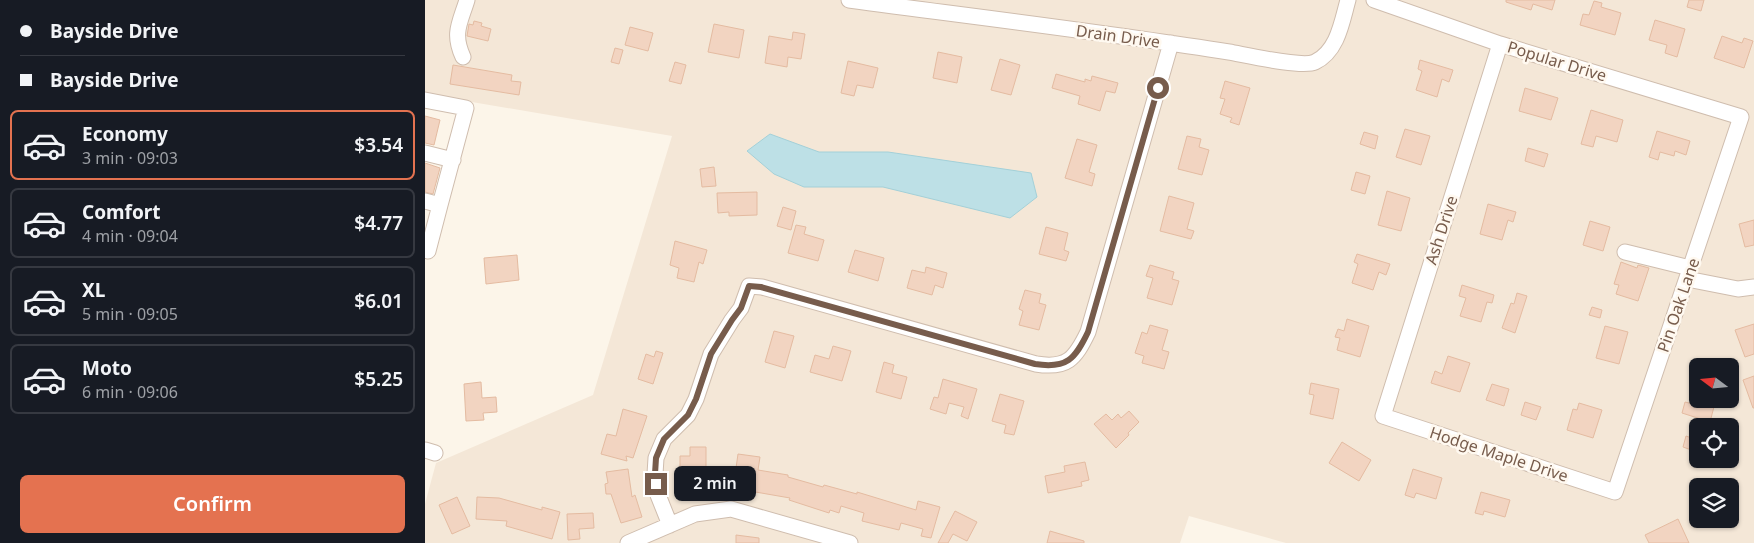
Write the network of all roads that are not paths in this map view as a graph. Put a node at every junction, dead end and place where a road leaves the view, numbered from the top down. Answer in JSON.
{"nodes":[{"id":1,"x":467,"y":0,"type":"edge"},
{"id":2,"x":853,"y":0,"type":"edge"},
{"id":3,"x":1348,"y":0,"type":"edge"},
{"id":4,"x":1374,"y":0,"type":"edge"},
{"id":5,"x":1171,"y":43,"type":"junction"},
{"id":6,"x":1500,"y":44,"type":"junction"},
{"id":7,"x":463,"y":57,"type":"dead end"},
{"id":8,"x":425,"y":100,"type":"edge"},
{"id":9,"x":1741,"y":117,"type":"joint"},
{"id":10,"x":425,"y":153,"type":"edge"},
{"id":11,"x":453,"y":160,"type":"junction"},
{"id":12,"x":425,"y":200,"type":"edge"},
{"id":13,"x":440,"y":205,"type":"junction"},
{"id":14,"x":425,"y":250,"type":"edge"},
{"id":15,"x":1625,"y":252,"type":"dead end"},
{"id":16,"x":1688,"y":274,"type":"junction"},
{"id":17,"x":1754,"y":287,"type":"edge"},
{"id":18,"x":1383,"y":416,"type":"joint"},
{"id":19,"x":1615,"y":492,"type":"joint"},
{"id":20,"x":670,"y":525,"type":"junction"},
{"id":21,"x":628,"y":543,"type":"edge"},
{"id":22,"x":850,"y":543,"type":"edge"}],
"edges":[{"from":1,"to":7,"type":"street"},
{"from":2,"to":5,"type":"street","name":"Drain Drive"},
{"from":3,"to":5,"type":"street","name":"Drain Drive"},
{"from":4,"to":6,"type":"street","name":"Popular Drive"},
{"from":5,"to":20,"type":"street"},
{"from":6,"to":9,"type":"street","name":"Popular Drive"},
{"from":6,"to":18,"type":"street","name":"Ash Drive"},
{"from":8,"to":11,"type":"street"},
{"from":9,"to":16,"type":"street","name":"Pin Oak Lane"},
{"from":10,"to":11,"type":"street"},
{"from":11,"to":13,"type":"street"},
{"from":12,"to":13,"type":"street"},
{"from":13,"to":14,"type":"street"},
{"from":15,"to":16,"type":"street"},
{"from":16,"to":17,"type":"street"},
{"from":16,"to":19,"type":"street","name":"Pin Oak Lane"},
{"from":18,"to":19,"type":"street","name":"Hodge Maple Drive"},
{"from":20,"to":21,"type":"street"},
{"from":20,"to":22,"type":"street"}]}
